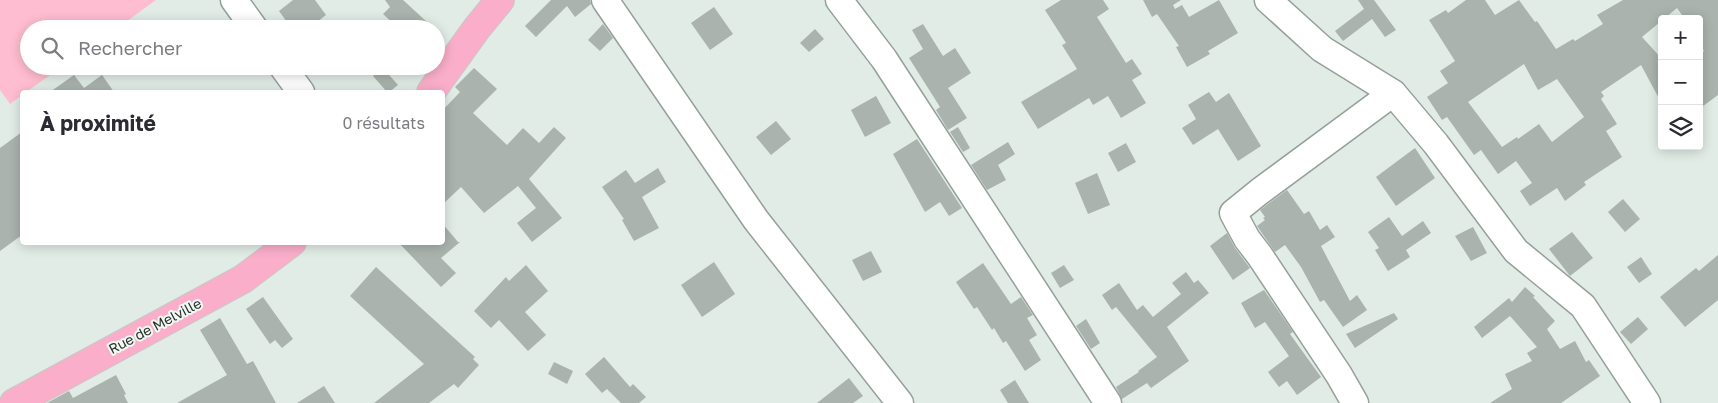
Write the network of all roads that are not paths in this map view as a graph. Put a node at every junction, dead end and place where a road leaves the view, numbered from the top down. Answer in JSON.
{"nodes":[{"id":1,"x":234,"y":0,"type":"edge"},
{"id":2,"x":500,"y":0,"type":"edge"},
{"id":3,"x":605,"y":0,"type":"edge"},
{"id":4,"x":839,"y":0,"type":"edge"},
{"id":5,"x":1268,"y":0,"type":"edge"},
{"id":6,"x":248,"y":20,"type":"edge"},
{"id":7,"x":445,"y":73,"type":"edge"},
{"id":8,"x":289,"y":75,"type":"edge"},
{"id":9,"x":443,"y":75,"type":"edge"},
{"id":10,"x":300,"y":90,"type":"edge"},
{"id":11,"x":432,"y":90,"type":"edge"},
{"id":12,"x":1393,"y":93,"type":"junction"},
{"id":13,"x":288,"y":245,"type":"edge"},
{"id":14,"x":18,"y":402,"type":"edge"},
{"id":15,"x":900,"y":403,"type":"edge"},
{"id":16,"x":1108,"y":403,"type":"edge"},
{"id":17,"x":1355,"y":403,"type":"edge"},
{"id":18,"x":1647,"y":403,"type":"edge"}],
"edges":[{"from":1,"to":6,"type":"street"},
{"from":2,"to":7,"type":"main road"},
{"from":3,"to":15,"type":"street"},
{"from":4,"to":16,"type":"street"},
{"from":5,"to":12,"type":"street"},
{"from":8,"to":10,"type":"street"},
{"from":9,"to":11,"type":"main road"},
{"from":12,"to":17,"type":"street"},
{"from":12,"to":18,"type":"street"},
{"from":13,"to":14,"type":"main road","name":"Rue de Melville"}]}
